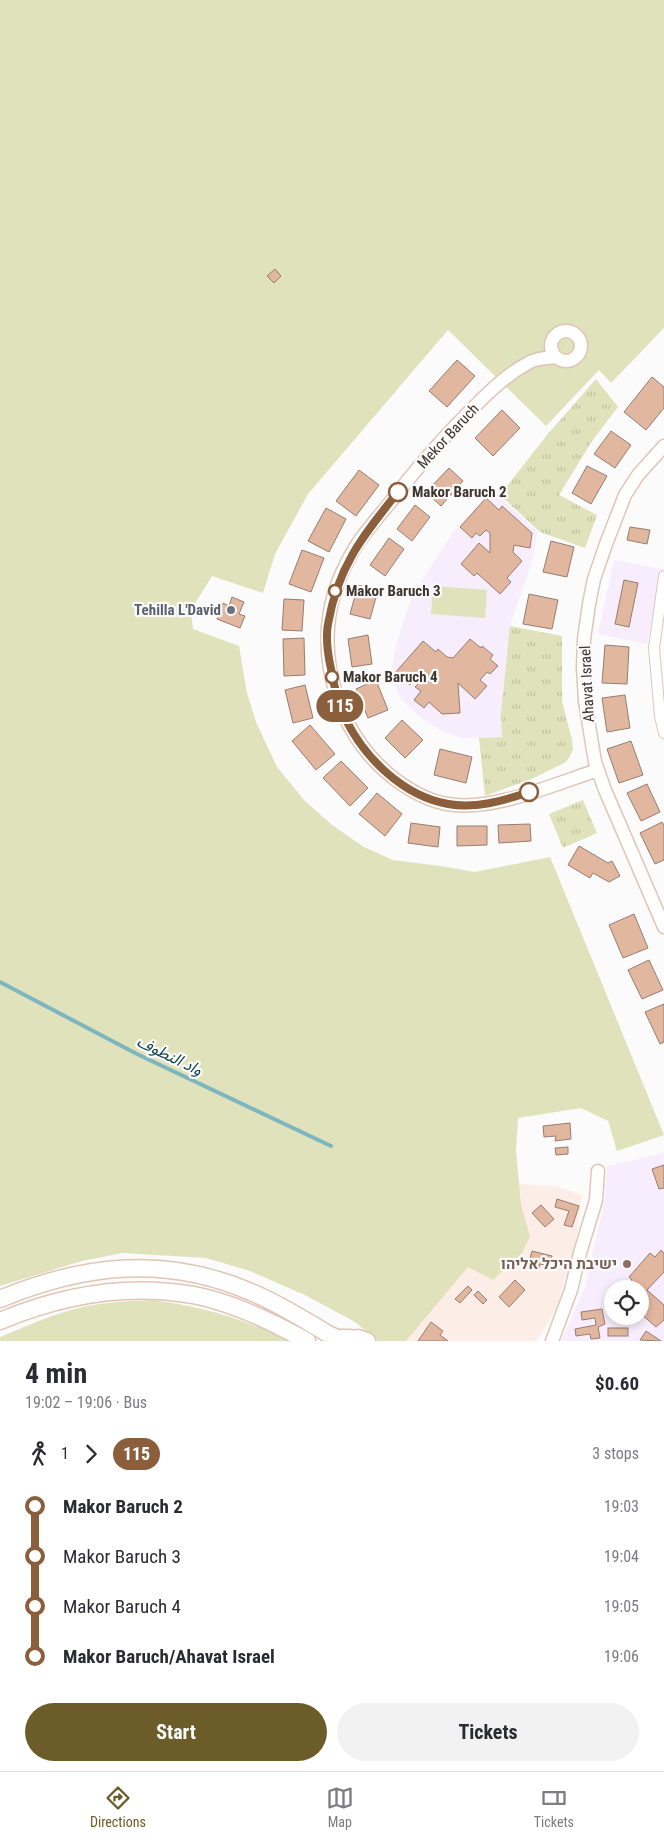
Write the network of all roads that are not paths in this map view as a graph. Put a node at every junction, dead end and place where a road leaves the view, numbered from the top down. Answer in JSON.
{"nodes":[{"id":1,"x":551,"y":343,"type":"junction"},
{"id":2,"x":556,"y":357,"type":"junction"},
{"id":3,"x":532,"y":361,"type":"junction"},
{"id":4,"x":664,"y":446,"type":"edge"},
{"id":5,"x":664,"y":576,"type":"edge"},
{"id":6,"x":664,"y":733,"type":"edge"},
{"id":7,"x":598,"y":770,"type":"junction"},
{"id":8,"x":664,"y":927,"type":"edge"},
{"id":9,"x":598,"y":1171,"type":"dead end"},
{"id":10,"x":0,"y":1299,"type":"edge"},
{"id":11,"x":0,"y":1321,"type":"edge"},
{"id":12,"x":347,"y":1340,"type":"edge"},
{"id":13,"x":307,"y":1341,"type":"edge"},
{"id":14,"x":367,"y":1341,"type":"edge"},
{"id":15,"x":552,"y":1341,"type":"edge"}],
"edges":[{"from":1,"to":2,"type":"street"},
{"from":1,"to":2,"type":"street"},
{"from":1,"to":3,"type":"street"},
{"from":2,"to":3,"type":"street","name":"Mekor Baruch"},
{"from":3,"to":7,"type":"street","name":"Mekor Baruch"},
{"from":4,"to":7,"type":"street","name":"Ahavat Israel"},
{"from":5,"to":6,"type":"street"},
{"from":7,"to":8,"type":"street","name":"Ahavat Israel"},
{"from":9,"to":15,"type":"street"},
{"from":10,"to":12,"type":"street"},
{"from":11,"to":13,"type":"street"},
{"from":12,"to":14,"type":"street"}]}
